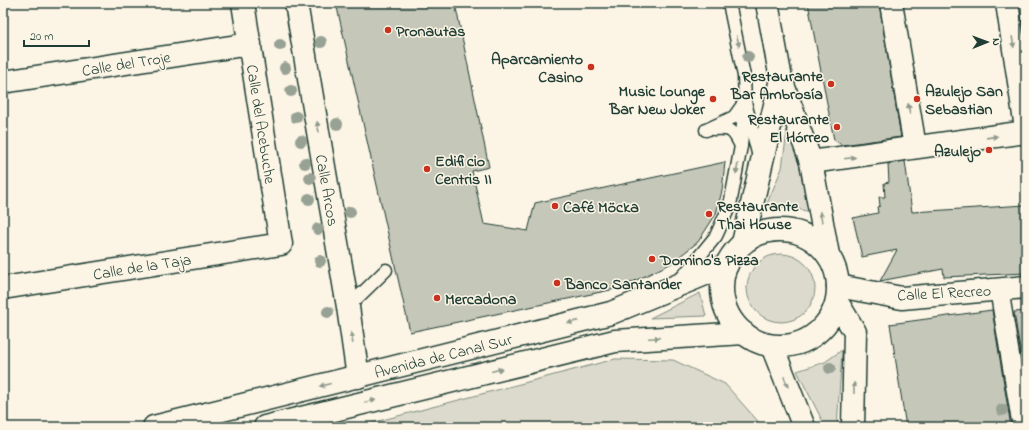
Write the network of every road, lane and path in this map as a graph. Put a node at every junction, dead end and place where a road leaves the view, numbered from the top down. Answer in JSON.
{"nodes":[{"id":1,"x":243,"y":3,"type":"edge"},
{"id":2,"x":296,"y":3,"type":"edge"},
{"id":3,"x":729,"y":3,"type":"edge"},
{"id":4,"x":767,"y":3,"type":"edge"},
{"id":5,"x":892,"y":3,"type":"edge"},
{"id":6,"x":1007,"y":3,"type":"edge"},
{"id":7,"x":250,"y":44,"type":"junction"},
{"id":8,"x":782,"y":78,"type":"junction"},
{"id":9,"x":3,"y":82,"type":"edge"},
{"id":10,"x":745,"y":102,"type":"junction"},
{"id":11,"x":1026,"y":128,"type":"edge"},
{"id":12,"x":1026,"y":132,"type":"edge"},
{"id":13,"x":741,"y":146,"type":"junction"},
{"id":14,"x":916,"y":147,"type":"junction"},
{"id":15,"x":811,"y":162,"type":"junction"},
{"id":16,"x":761,"y":165,"type":"junction"},
{"id":17,"x":743,"y":243,"type":"junction"},
{"id":18,"x":281,"y":244,"type":"joint"},
{"id":19,"x":828,"y":255,"type":"junction"},
{"id":20,"x":727,"y":265,"type":"junction"},
{"id":21,"x":386,"y":270,"type":"dead end"},
{"id":22,"x":1026,"y":287,"type":"edge"},
{"id":23,"x":3,"y":288,"type":"edge"},
{"id":24,"x":672,"y":288,"type":"junction"},
{"id":25,"x":999,"y":289,"type":"junction"},
{"id":26,"x":838,"y":294,"type":"junction"},
{"id":27,"x":348,"y":307,"type":"junction"},
{"id":28,"x":744,"y":334,"type":"junction"},
{"id":29,"x":772,"y":346,"type":"junction"},
{"id":30,"x":358,"y":376,"type":"junction"},
{"id":31,"x":154,"y":427,"type":"edge"},
{"id":32,"x":264,"y":427,"type":"edge"},
{"id":33,"x":804,"y":427,"type":"edge"},
{"id":34,"x":853,"y":427,"type":"edge"},
{"id":35,"x":1022,"y":427,"type":"edge"}],
"edges":[{"from":1,"to":7,"type":"street","name":"Calle del Acebuche"},
{"from":27,"to":2,"type":"street","name":"Calle Arcos","one_way":true},
{"from":3,"to":10,"type":"lane","one_way":true},
{"from":4,"to":8,"type":"street"},
{"from":14,"to":5,"type":"street","one_way":true},
{"from":6,"to":11,"type":"street","one_way":true},
{"from":7,"to":9,"type":"street","name":"Calle del Troje"},
{"from":7,"to":18,"type":"street","name":"Calle del Acebuche"},
{"from":8,"to":15,"type":"street"},
{"from":8,"to":16,"type":"street"},
{"from":10,"to":13,"type":"lane"},
{"from":10,"to":13,"type":"lane"},
{"from":10,"to":16,"type":"lane"},
{"from":14,"to":12,"type":"street","one_way":true},
{"from":13,"to":24,"type":"lane","one_way":true},
{"from":15,"to":14,"type":"street","one_way":true},
{"from":19,"to":15,"type":"street","one_way":true},
{"from":16,"to":17,"type":"street"},
{"from":17,"to":19,"type":"street"},
{"from":17,"to":20,"type":"street"},
{"from":18,"to":23,"type":"street","name":"Calle de la Taja"},
{"from":19,"to":26,"type":"street"},
{"from":20,"to":24,"type":"street","name":"Avenida de Canal Sur"},
{"from":20,"to":28,"type":"street"},
{"from":21,"to":27,"type":"lane"},
{"from":22,"to":25,"type":"street","name":"Calle El Recreo"},
{"from":24,"to":30,"type":"street","name":"Avenida de Canal Sur","one_way":true},
{"from":25,"to":26,"type":"street","name":"Calle El Recreo"},
{"from":25,"to":35,"type":"street"},
{"from":26,"to":29,"type":"street"},
{"from":34,"to":26,"type":"street","one_way":true},
{"from":30,"to":27,"type":"street","name":"Calle Arcos","one_way":true},
{"from":28,"to":29,"type":"street"},
{"from":32,"to":28,"type":"street","name":"Avenida de Canal Sur","one_way":true},
{"from":29,"to":33,"type":"street","one_way":true},
{"from":30,"to":31,"type":"street","name":"Avenida de Canal Sur","one_way":true}]}
